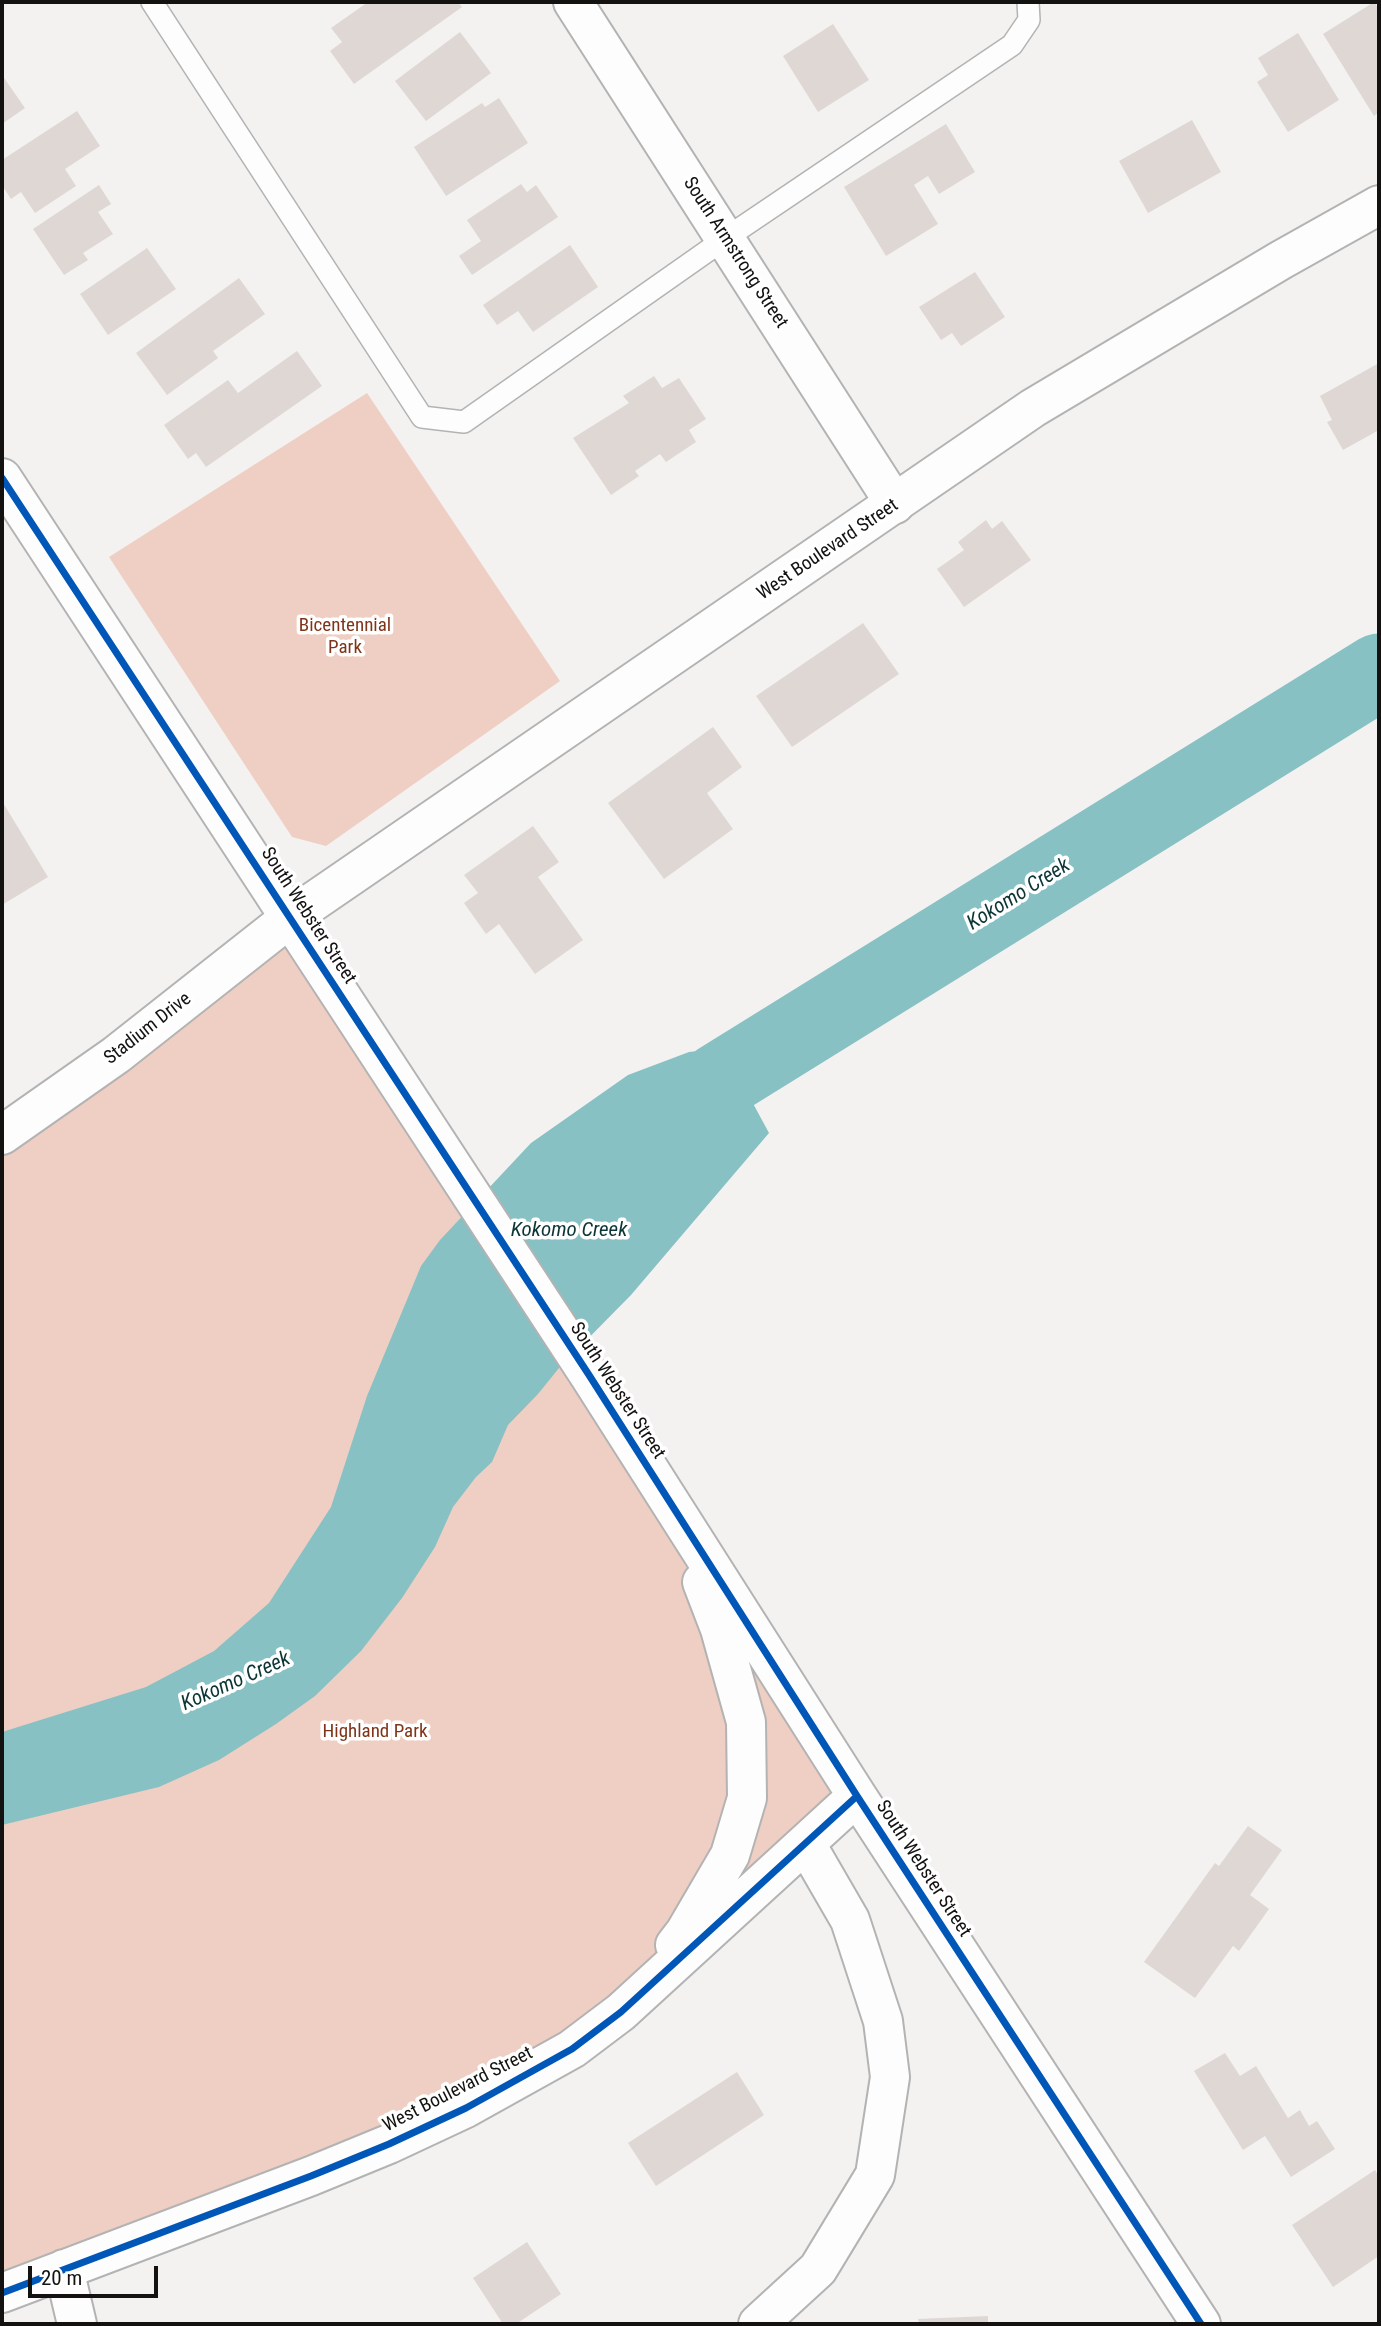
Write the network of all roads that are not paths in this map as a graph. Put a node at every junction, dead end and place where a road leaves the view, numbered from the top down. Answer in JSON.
{"nodes":[{"id":1,"x":152,"y":2,"type":"edge"},
{"id":2,"x":573,"y":2,"type":"edge"},
{"id":3,"x":1028,"y":2,"type":"edge"},
{"id":4,"x":1379,"y":205,"type":"edge"},
{"id":5,"x":726,"y":238,"type":"junction"},
{"id":6,"x":2,"y":478,"type":"edge"},
{"id":7,"x":895,"y":505,"type":"junction"},
{"id":8,"x":291,"y":916,"type":"junction"},
{"id":9,"x":2,"y":1135,"type":"edge"},
{"id":10,"x":678,"y":1515,"type":"junction"},
{"id":11,"x":857,"y":1796,"type":"junction"},
{"id":12,"x":806,"y":1844,"type":"junction"},
{"id":13,"x":621,"y":2012,"type":"junction"},
{"id":14,"x":64,"y":2269,"type":"junction"},
{"id":15,"x":2,"y":2293,"type":"edge"},
{"id":16,"x":76,"y":2324,"type":"edge"},
{"id":17,"x":758,"y":2324,"type":"edge"},
{"id":18,"x":1201,"y":2324,"type":"edge"}],
"edges":[{"from":1,"to":5,"type":"lane"},
{"from":2,"to":5,"type":"street","name":"South Armstrong Street"},
{"from":3,"to":5,"type":"lane"},
{"from":4,"to":7,"type":"street","name":"West Boulevard Street"},
{"from":5,"to":7,"type":"street","name":"South Armstrong Street"},
{"from":6,"to":8,"type":"street","name":"South Webster Street"},
{"from":7,"to":8,"type":"street","name":"West Boulevard Street"},
{"from":8,"to":9,"type":"street","name":"Stadium Drive"},
{"from":8,"to":10,"type":"street","name":"South Webster Street"},
{"from":10,"to":11,"type":"street","name":"South Webster Street"},
{"from":10,"to":13,"type":"street","name":"South Webster Street"},
{"from":11,"to":12,"type":"street","name":"West Boulevard Street"},
{"from":11,"to":18,"type":"street","name":"South Webster Street"},
{"from":12,"to":13,"type":"street","name":"West Boulevard Street"},
{"from":12,"to":17,"type":"street"},
{"from":13,"to":14,"type":"street","name":"West Boulevard Street"},
{"from":14,"to":15,"type":"street","name":"West Boulevard Street"},
{"from":14,"to":16,"type":"street"}]}
